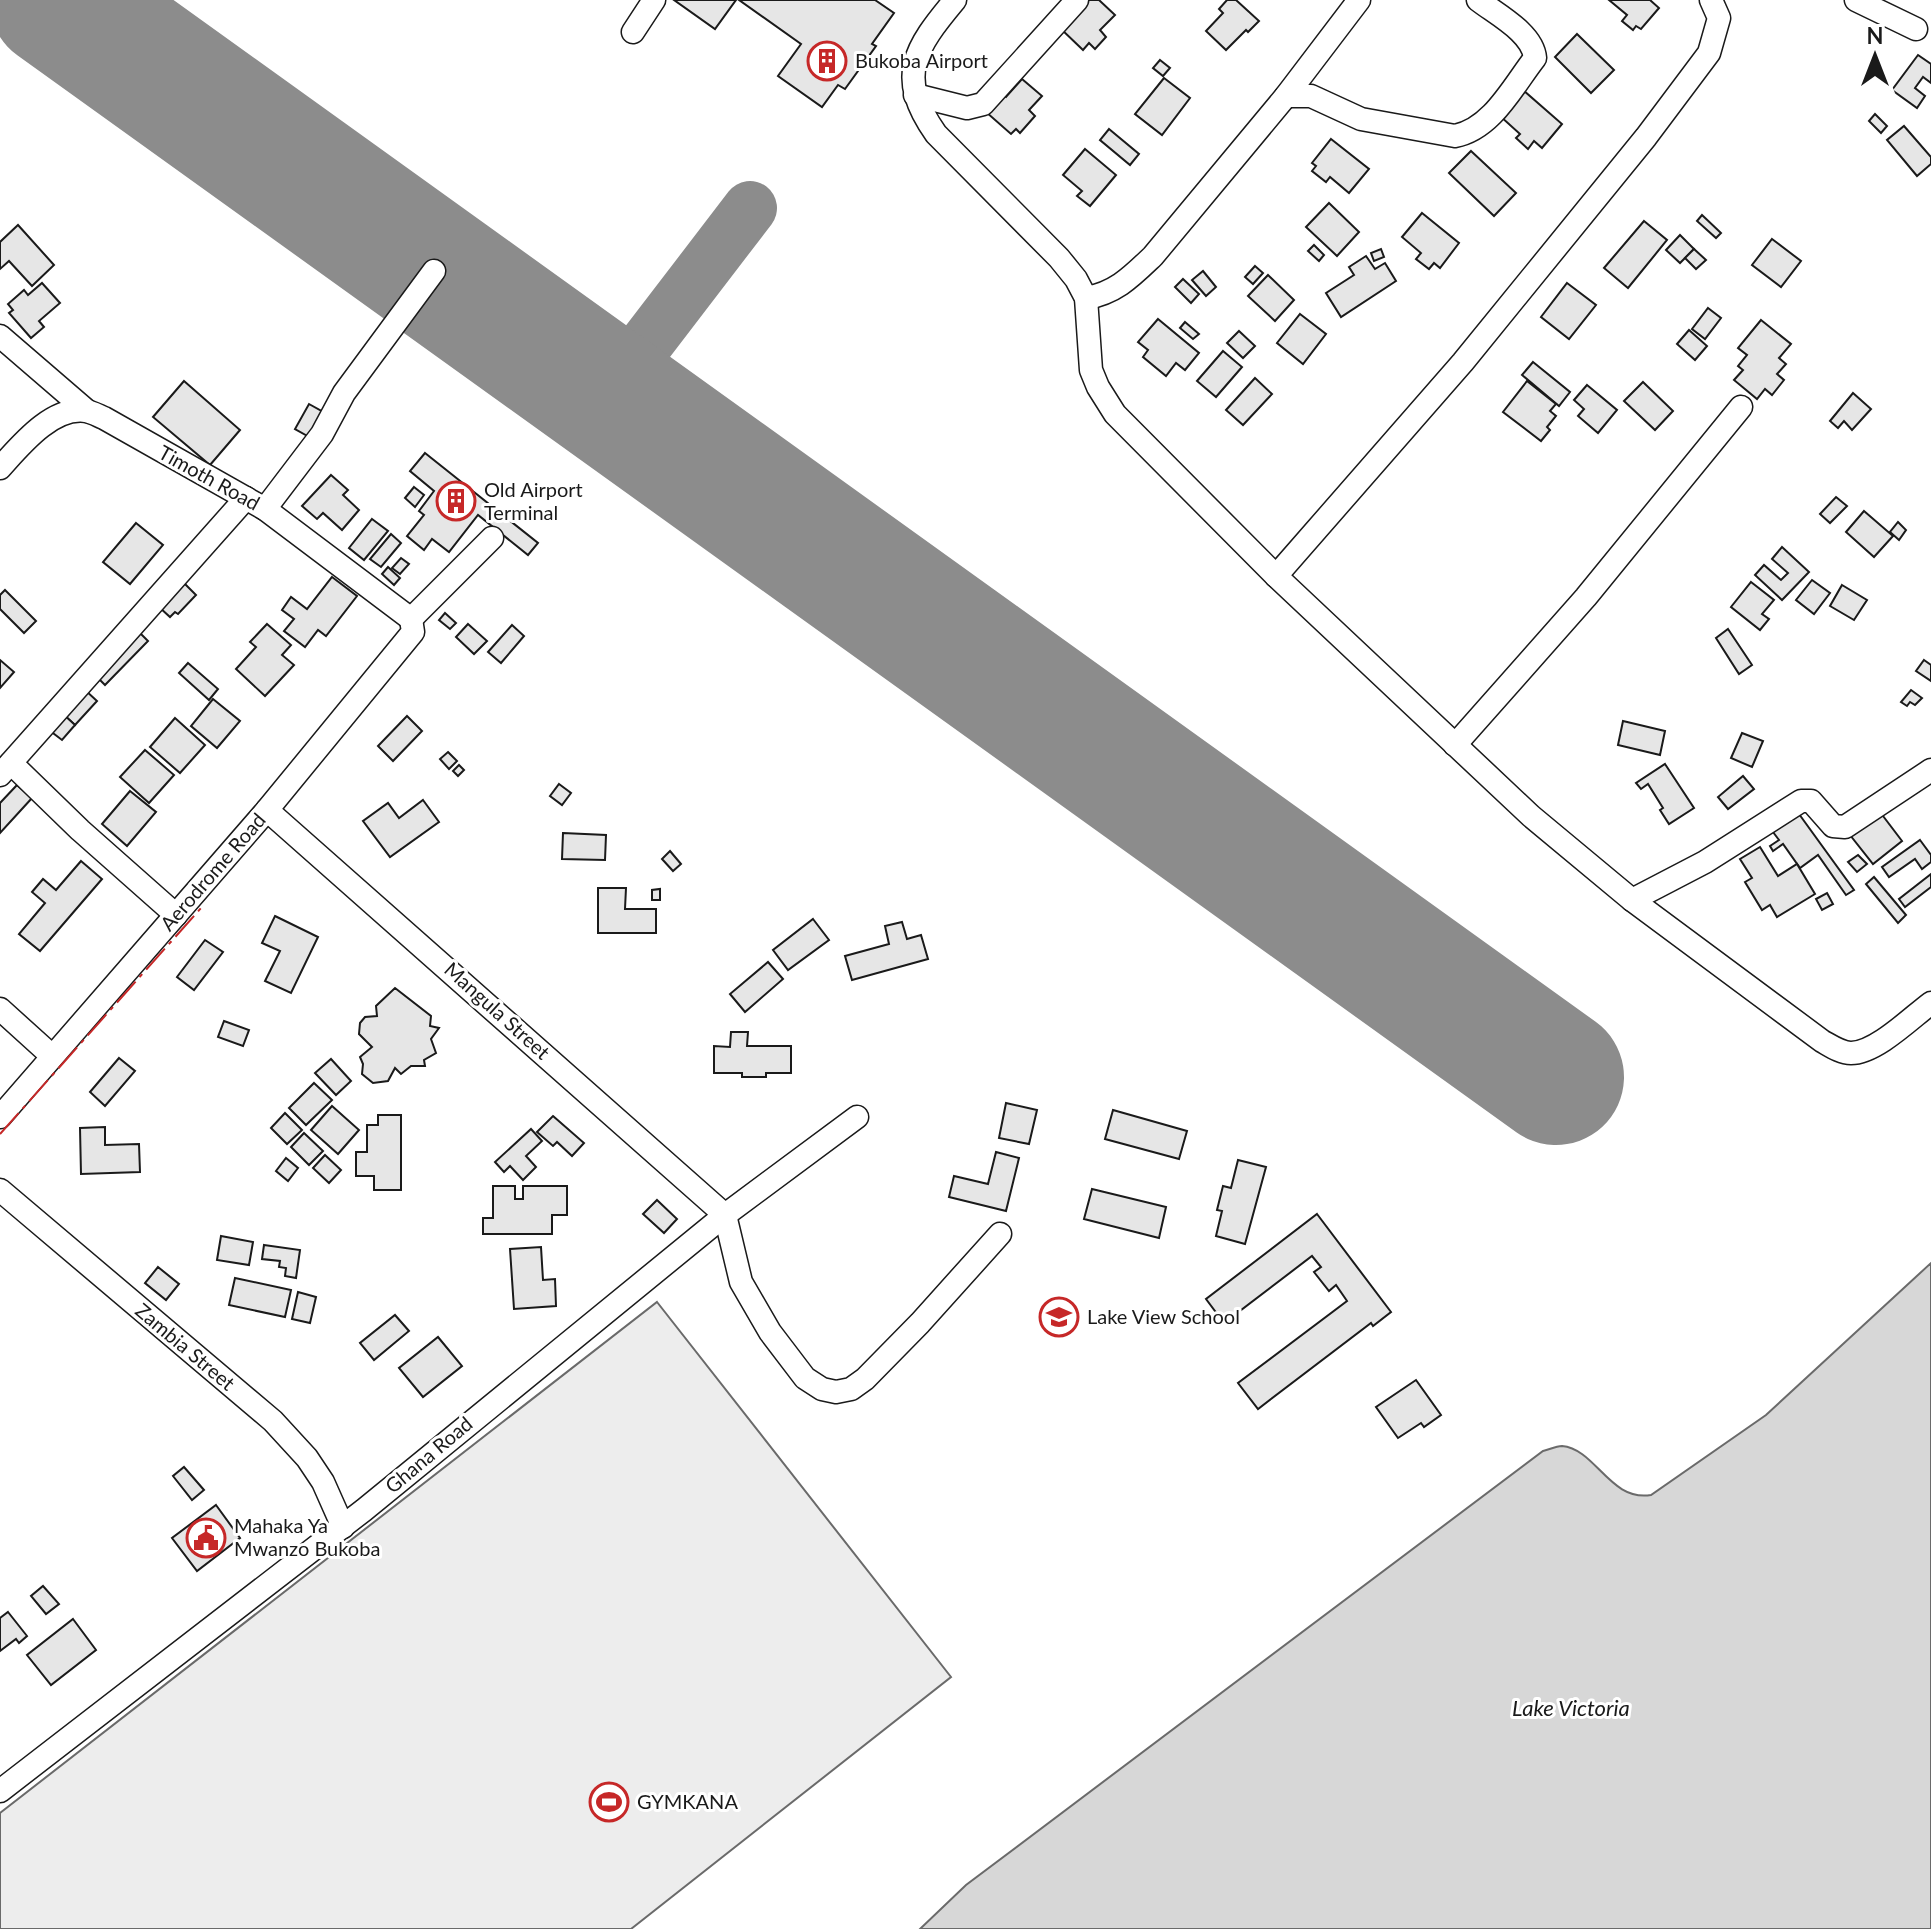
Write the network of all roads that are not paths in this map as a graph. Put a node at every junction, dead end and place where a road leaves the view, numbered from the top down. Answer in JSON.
{"nodes":[{"id":1,"x":654,"y":0,"type":"edge"},
{"id":2,"x":955,"y":0,"type":"edge"},
{"id":3,"x":1077,"y":0,"type":"edge"},
{"id":4,"x":1359,"y":0,"type":"edge"},
{"id":5,"x":1478,"y":0,"type":"edge"},
{"id":6,"x":1711,"y":0,"type":"edge"},
{"id":7,"x":1856,"y":0,"type":"edge"},
{"id":8,"x":1916,"y":29,"type":"dead end"},
{"id":9,"x":633,"y":32,"type":"dead end"},
{"id":10,"x":915,"y":95,"type":"junction"},
{"id":11,"x":1286,"y":96,"type":"junction"},
{"id":12,"x":434,"y":271,"type":"dead end"},
{"id":13,"x":1086,"y":298,"type":"junction"},
{"id":14,"x":0,"y":336,"type":"edge"},
{"id":15,"x":1741,"y":407,"type":"dead end"},
{"id":16,"x":87,"y":411,"type":"junction"},
{"id":17,"x":0,"y":468,"type":"edge"},
{"id":18,"x":256,"y":504,"type":"junction"},
{"id":19,"x":492,"y":538,"type":"dead end"},
{"id":20,"x":1276,"y":576,"type":"junction"},
{"id":21,"x":411,"y":619,"type":"junction"},
{"id":22,"x":1455,"y":745,"type":"junction"},
{"id":23,"x":5,"y":769,"type":"edge"},
{"id":24,"x":1931,"y":770,"type":"edge"},
{"id":25,"x":267,"y":810,"type":"junction"},
{"id":26,"x":1632,"y":900,"type":"junction"},
{"id":27,"x":176,"y":915,"type":"junction"},
{"id":28,"x":1931,"y":1003,"type":"edge"},
{"id":29,"x":0,"y":1009,"type":"edge"},
{"id":30,"x":52,"y":1056,"type":"junction"},
{"id":31,"x":0,"y":1117,"type":"edge"},
{"id":32,"x":857,"y":1117,"type":"dead end"},
{"id":33,"x":0,"y":1190,"type":"edge"},
{"id":34,"x":725,"y":1215,"type":"junction"},
{"id":35,"x":1000,"y":1234,"type":"dead end"},
{"id":36,"x":343,"y":1527,"type":"junction"},
{"id":37,"x":0,"y":1791,"type":"edge"}],
"edges":[{"from":1,"to":9,"type":"street"},
{"from":2,"to":10,"type":"street"},
{"from":3,"to":10,"type":"street"},
{"from":4,"to":11,"type":"street"},
{"from":5,"to":11,"type":"street"},
{"from":6,"to":20,"type":"street"},
{"from":7,"to":8,"type":"street"},
{"from":10,"to":13,"type":"street"},
{"from":11,"to":13,"type":"street"},
{"from":12,"to":18,"type":"street"},
{"from":13,"to":20,"type":"street"},
{"from":14,"to":16,"type":"street","name":"Timoth Road"},
{"from":15,"to":22,"type":"street"},
{"from":16,"to":17,"type":"street"},
{"from":16,"to":18,"type":"street","name":"Timoth Road"},
{"from":18,"to":21,"type":"street","name":"Timoth Road"},
{"from":18,"to":23,"type":"street"},
{"from":19,"to":21,"type":"street"},
{"from":20,"to":22,"type":"street"},
{"from":21,"to":25,"type":"street","name":"Aerodrome Road"},
{"from":22,"to":26,"type":"street"},
{"from":23,"to":27,"type":"street"},
{"from":24,"to":26,"type":"street"},
{"from":25,"to":27,"type":"street","name":"Aerodrome Road"},
{"from":25,"to":34,"type":"street","name":"Mangula Street"},
{"from":26,"to":28,"type":"street"},
{"from":27,"to":30,"type":"street","name":"Aerodrome Road"},
{"from":29,"to":30,"type":"street"},
{"from":30,"to":31,"type":"street","name":"Aerodrome Road"},
{"from":32,"to":34,"type":"street","name":"Ghana Road"},
{"from":33,"to":36,"type":"street","name":"Zambia Street"},
{"from":34,"to":35,"type":"street"},
{"from":34,"to":36,"type":"street","name":"Ghana Road"},
{"from":36,"to":37,"type":"street","name":"Ghana Road"}]}
